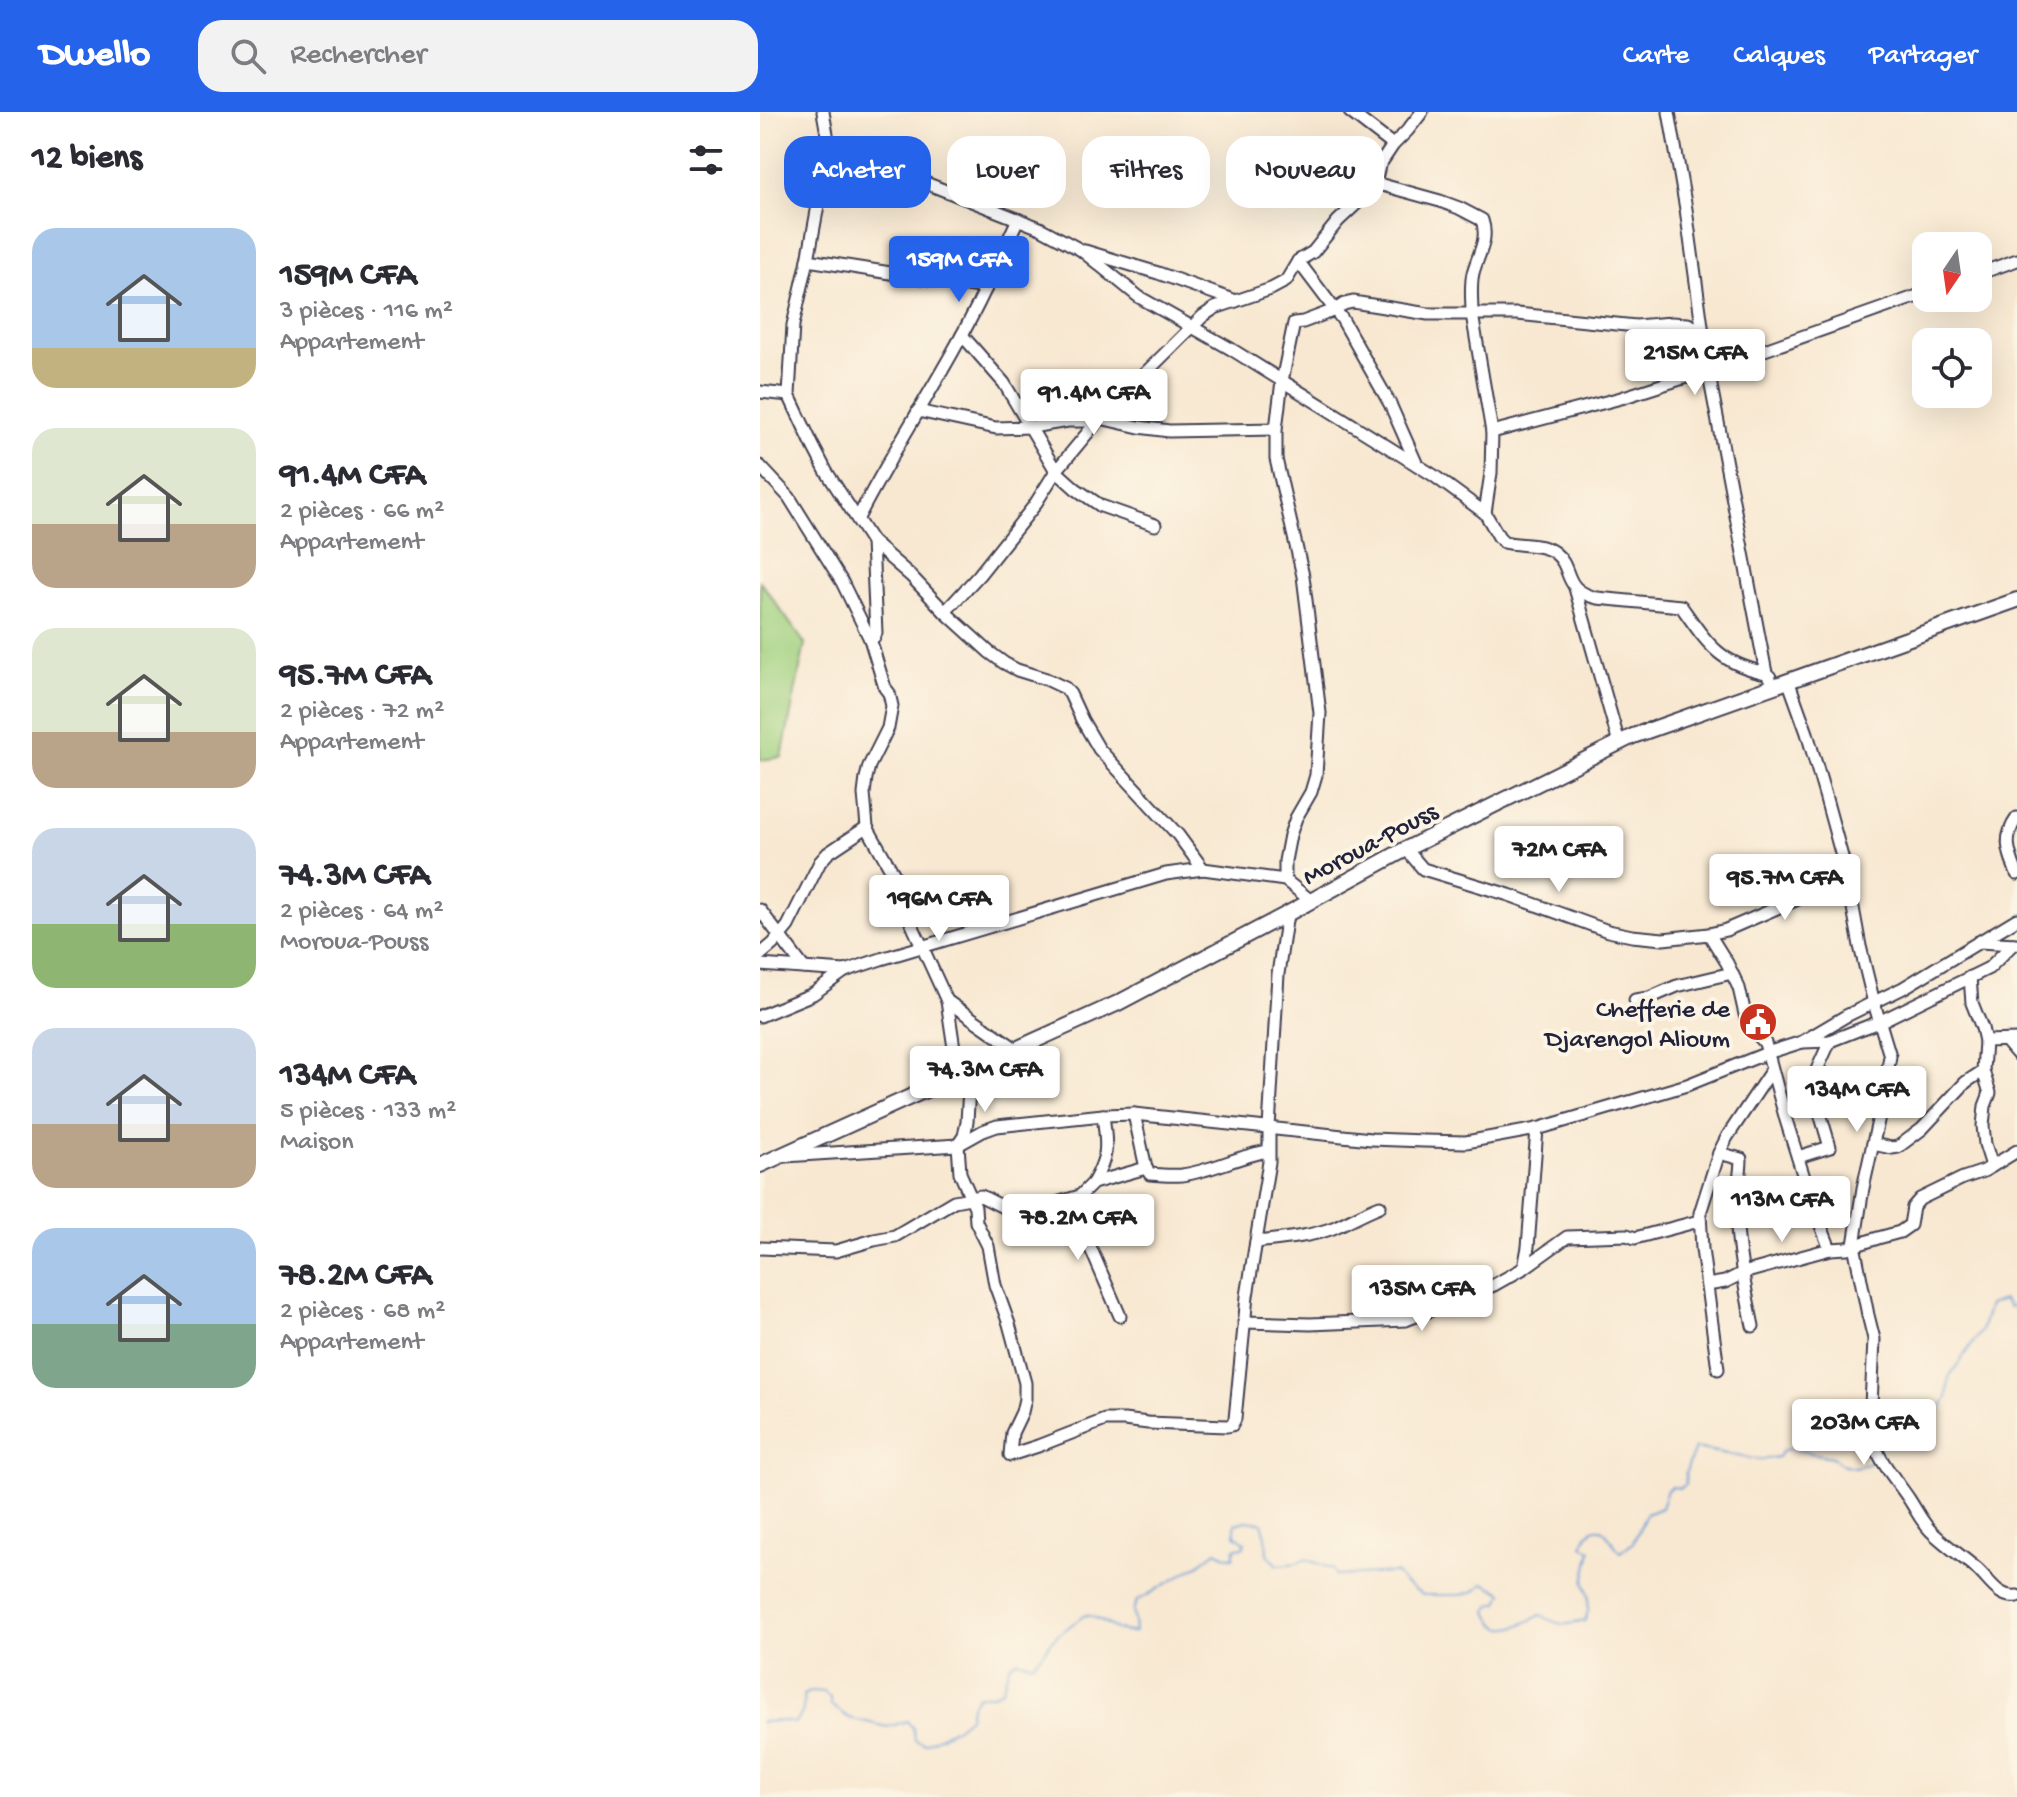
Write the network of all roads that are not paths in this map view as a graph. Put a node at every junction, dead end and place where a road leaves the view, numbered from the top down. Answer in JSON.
{"nodes":[{"id":1,"x":823,"y":112,"type":"edge"},
{"id":2,"x":1350,"y":112,"type":"edge"},
{"id":3,"x":1422,"y":112,"type":"edge"},
{"id":4,"x":1669,"y":112,"type":"edge"},
{"id":5,"x":827,"y":136,"type":"edge"},
{"id":6,"x":1393,"y":145,"type":"junction"},
{"id":7,"x":1384,"y":158,"type":"edge"},
{"id":8,"x":931,"y":185,"type":"edge"},
{"id":9,"x":1384,"y":185,"type":"edge"},
{"id":10,"x":817,"y":208,"type":"edge"},
{"id":11,"x":1353,"y":208,"type":"edge"},
{"id":12,"x":1018,"y":219,"type":"junction"},
{"id":13,"x":1081,"y":250,"type":"junction"},
{"id":14,"x":808,"y":260,"type":"junction"},
{"id":15,"x":2017,"y":260,"type":"edge"},
{"id":16,"x":1298,"y":261,"type":"junction"},
{"id":17,"x":1992,"y":269,"type":"edge"},
{"id":18,"x":986,"y":288,"type":"junction"},
{"id":19,"x":1912,"y":298,"type":"edge"},
{"id":20,"x":1236,"y":301,"type":"junction"},
{"id":21,"x":1335,"y":310,"type":"junction"},
{"id":22,"x":1472,"y":314,"type":"junction"},
{"id":23,"x":1192,"y":327,"type":"junction"},
{"id":24,"x":1702,"y":330,"type":"junction"},
{"id":25,"x":962,"y":335,"type":"junction"},
{"id":26,"x":1708,"y":370,"type":"junction"},
{"id":27,"x":1282,"y":381,"type":"junction"},
{"id":28,"x":760,"y":392,"type":"edge"},
{"id":29,"x":789,"y":395,"type":"junction"},
{"id":30,"x":918,"y":411,"type":"junction"},
{"id":31,"x":1100,"y":418,"type":"junction"},
{"id":32,"x":1031,"y":427,"type":"junction"},
{"id":33,"x":1276,"y":429,"type":"junction"},
{"id":34,"x":1492,"y":432,"type":"junction"},
{"id":35,"x":760,"y":466,"type":"edge"},
{"id":36,"x":1417,"y":466,"type":"junction"},
{"id":37,"x":1056,"y":471,"type":"junction"},
{"id":38,"x":1485,"y":513,"type":"junction"},
{"id":39,"x":858,"y":518,"type":"junction"},
{"id":40,"x":1155,"y":525,"type":"dead end"},
{"id":41,"x":872,"y":542,"type":"junction"},
{"id":42,"x":1575,"y":588,"type":"junction"},
{"id":43,"x":2017,"y":600,"type":"edge"},
{"id":44,"x":945,"y":612,"type":"junction"},
{"id":45,"x":870,"y":639,"type":"junction"},
{"id":46,"x":1766,"y":673,"type":"junction"},
{"id":47,"x":1782,"y":683,"type":"junction"},
{"id":48,"x":1619,"y":743,"type":"junction"},
{"id":49,"x":2017,"y":818,"type":"edge"},
{"id":50,"x":867,"y":827,"type":"junction"},
{"id":51,"x":1406,"y":849,"type":"junction"},
{"id":52,"x":1203,"y":869,"type":"junction"},
{"id":53,"x":2017,"y":874,"type":"edge"},
{"id":54,"x":1847,"y":875,"type":"junction"},
{"id":55,"x":1285,"y":880,"type":"junction"},
{"id":56,"x":1310,"y":900,"type":"junction"},
{"id":57,"x":760,"y":910,"type":"edge"},
{"id":58,"x":1287,"y":914,"type":"junction"},
{"id":59,"x":2017,"y":919,"type":"edge"},
{"id":60,"x":1709,"y":934,"type":"junction"},
{"id":61,"x":780,"y":937,"type":"junction"},
{"id":62,"x":1977,"y":942,"type":"junction"},
{"id":63,"x":2015,"y":944,"type":"edge"},
{"id":64,"x":922,"y":948,"type":"junction"},
{"id":65,"x":760,"y":955,"type":"edge"},
{"id":66,"x":760,"y":965,"type":"edge"},
{"id":67,"x":804,"y":968,"type":"junction"},
{"id":68,"x":845,"y":971,"type":"junction"},
{"id":69,"x":1732,"y":973,"type":"junction"},
{"id":70,"x":1970,"y":977,"type":"junction"},
{"id":71,"x":1635,"y":1000,"type":"dead end"},
{"id":72,"x":947,"y":1001,"type":"junction"},
{"id":73,"x":1874,"y":1003,"type":"junction"},
{"id":74,"x":761,"y":1016,"type":"edge"},
{"id":75,"x":1881,"y":1021,"type":"junction"},
{"id":76,"x":2011,"y":1040,"type":"edge"},
{"id":77,"x":1830,"y":1041,"type":"junction"},
{"id":78,"x":1985,"y":1041,"type":"junction"},
{"id":79,"x":1802,"y":1042,"type":"junction"},
{"id":80,"x":1016,"y":1049,"type":"junction"},
{"id":81,"x":1767,"y":1053,"type":"junction"},
{"id":82,"x":2017,"y":1054,"type":"edge"},
{"id":83,"x":1771,"y":1071,"type":"junction"},
{"id":84,"x":1983,"y":1071,"type":"junction"},
{"id":85,"x":964,"y":1073,"type":"junction"},
{"id":86,"x":1134,"y":1114,"type":"junction"},
{"id":87,"x":1103,"y":1115,"type":"junction"},
{"id":88,"x":1269,"y":1128,"type":"junction"},
{"id":89,"x":1537,"y":1129,"type":"junction"},
{"id":90,"x":1873,"y":1144,"type":"junction"},
{"id":91,"x":958,"y":1145,"type":"junction"},
{"id":92,"x":1268,"y":1151,"type":"junction"},
{"id":93,"x":2017,"y":1151,"type":"edge"},
{"id":94,"x":1719,"y":1153,"type":"junction"},
{"id":95,"x":780,"y":1157,"type":"junction"},
{"id":96,"x":1798,"y":1157,"type":"junction"},
{"id":97,"x":760,"y":1165,"type":"edge"},
{"id":98,"x":1992,"y":1166,"type":"junction"},
{"id":99,"x":1146,"y":1168,"type":"junction"},
{"id":100,"x":1093,"y":1183,"type":"junction"},
{"id":101,"x":1080,"y":1196,"type":"junction"},
{"id":102,"x":971,"y":1197,"type":"junction"},
{"id":103,"x":1380,"y":1206,"type":"dead end"},
{"id":104,"x":1699,"y":1221,"type":"junction"},
{"id":105,"x":1256,"y":1242,"type":"junction"},
{"id":106,"x":1854,"y":1245,"type":"junction"},
{"id":107,"x":760,"y":1248,"type":"edge"},
{"id":108,"x":1830,"y":1249,"type":"junction"},
{"id":109,"x":1524,"y":1268,"type":"junction"},
{"id":110,"x":1743,"y":1273,"type":"junction"},
{"id":111,"x":1707,"y":1285,"type":"junction"},
{"id":112,"x":1120,"y":1316,"type":"dead end"},
{"id":113,"x":1244,"y":1322,"type":"junction"},
{"id":114,"x":1753,"y":1326,"type":"dead end"},
{"id":115,"x":1718,"y":1369,"type":"dead end"},
{"id":116,"x":2017,"y":1596,"type":"edge"}],
"edges":[{"from":1,"to":5,"type":"street"},
{"from":2,"to":6,"type":"street"},
{"from":3,"to":6,"type":"street"},
{"from":4,"to":24,"type":"street"},
{"from":6,"to":7,"type":"street"},
{"from":8,"to":12,"type":"street"},
{"from":9,"to":22,"type":"street"},
{"from":10,"to":14,"type":"street"},
{"from":11,"to":16,"type":"street"},
{"from":12,"to":13,"type":"street"},
{"from":12,"to":18,"type":"street"},
{"from":13,"to":20,"type":"street"},
{"from":13,"to":23,"type":"street"},
{"from":14,"to":18,"type":"street"},
{"from":14,"to":29,"type":"street"},
{"from":15,"to":17,"type":"street"},
{"from":16,"to":20,"type":"street"},
{"from":16,"to":21,"type":"street"},
{"from":18,"to":25,"type":"street"},
{"from":19,"to":26,"type":"street"},
{"from":20,"to":23,"type":"street"},
{"from":21,"to":22,"type":"street"},
{"from":21,"to":27,"type":"street"},
{"from":21,"to":36,"type":"street"},
{"from":22,"to":24,"type":"street"},
{"from":22,"to":34,"type":"street"},
{"from":23,"to":27,"type":"street"},
{"from":23,"to":31,"type":"street"},
{"from":24,"to":26,"type":"street"},
{"from":25,"to":30,"type":"street"},
{"from":25,"to":32,"type":"street"},
{"from":26,"to":34,"type":"street"},
{"from":26,"to":46,"type":"street"},
{"from":27,"to":33,"type":"street"},
{"from":27,"to":36,"type":"street"},
{"from":28,"to":29,"type":"street"},
{"from":29,"to":39,"type":"street"},
{"from":30,"to":32,"type":"street"},
{"from":30,"to":39,"type":"street"},
{"from":31,"to":32,"type":"street"},
{"from":31,"to":33,"type":"street"},
{"from":31,"to":37,"type":"street"},
{"from":32,"to":37,"type":"street"},
{"from":33,"to":55,"type":"street"},
{"from":34,"to":38,"type":"street"},
{"from":35,"to":45,"type":"street"},
{"from":36,"to":38,"type":"street"},
{"from":37,"to":40,"type":"street"},
{"from":37,"to":44,"type":"street"},
{"from":38,"to":42,"type":"street"},
{"from":39,"to":41,"type":"street"},
{"from":41,"to":44,"type":"street"},
{"from":41,"to":45,"type":"street"},
{"from":42,"to":46,"type":"street"},
{"from":42,"to":48,"type":"street"},
{"from":43,"to":47,"type":"main road","name":"Moroua-Pouss"},
{"from":44,"to":52,"type":"street"},
{"from":45,"to":50,"type":"street"},
{"from":46,"to":47,"type":"street"},
{"from":47,"to":48,"type":"main road","name":"Moroua-Pouss"},
{"from":47,"to":54,"type":"street"},
{"from":48,"to":51,"type":"main road","name":"Moroua-Pouss"},
{"from":49,"to":53,"type":"street"},
{"from":50,"to":61,"type":"street"},
{"from":50,"to":64,"type":"street"},
{"from":51,"to":56,"type":"main road","name":"Moroua-Pouss"},
{"from":51,"to":60,"type":"street"},
{"from":52,"to":55,"type":"street"},
{"from":52,"to":64,"type":"street"},
{"from":54,"to":60,"type":"street"},
{"from":54,"to":73,"type":"street"},
{"from":55,"to":56,"type":"street"},
{"from":56,"to":58,"type":"main road","name":"Moroua-Pouss"},
{"from":57,"to":61,"type":"street"},
{"from":58,"to":80,"type":"main road","name":"Moroua-Pouss"},
{"from":58,"to":88,"type":"street"},
{"from":59,"to":62,"type":"street"},
{"from":60,"to":69,"type":"street"},
{"from":61,"to":65,"type":"street"},
{"from":61,"to":67,"type":"street"},
{"from":62,"to":63,"type":"street"},
{"from":62,"to":73,"type":"street"},
{"from":63,"to":70,"type":"street"},
{"from":64,"to":68,"type":"street"},
{"from":64,"to":72,"type":"street"},
{"from":66,"to":67,"type":"street"},
{"from":67,"to":68,"type":"street"},
{"from":68,"to":74,"type":"street"},
{"from":69,"to":71,"type":"street"},
{"from":69,"to":81,"type":"street"},
{"from":70,"to":75,"type":"street"},
{"from":70,"to":78,"type":"street"},
{"from":72,"to":80,"type":"street"},
{"from":72,"to":85,"type":"street"},
{"from":73,"to":75,"type":"street"},
{"from":73,"to":79,"type":"street"},
{"from":75,"to":77,"type":"street"},
{"from":75,"to":90,"type":"street"},
{"from":76,"to":78,"type":"street"},
{"from":76,"to":82,"type":"street"},
{"from":77,"to":79,"type":"street"},
{"from":77,"to":96,"type":"street"},
{"from":78,"to":84,"type":"street"},
{"from":79,"to":81,"type":"street"},
{"from":80,"to":85,"type":"main road","name":"Moroua-Pouss"},
{"from":81,"to":83,"type":"street"},
{"from":81,"to":89,"type":"street"},
{"from":83,"to":94,"type":"street"},
{"from":83,"to":96,"type":"street"},
{"from":84,"to":90,"type":"street"},
{"from":84,"to":98,"type":"street"},
{"from":85,"to":91,"type":"street"},
{"from":85,"to":95,"type":"main road","name":"Moroua-Pouss"},
{"from":86,"to":87,"type":"street"},
{"from":86,"to":88,"type":"street"},
{"from":86,"to":99,"type":"street"},
{"from":87,"to":91,"type":"street"},
{"from":87,"to":100,"type":"street"},
{"from":88,"to":89,"type":"street"},
{"from":88,"to":92,"type":"street"},
{"from":89,"to":109,"type":"street"},
{"from":90,"to":106,"type":"street"},
{"from":91,"to":95,"type":"street"},
{"from":91,"to":102,"type":"street"},
{"from":92,"to":99,"type":"street"},
{"from":92,"to":105,"type":"street"},
{"from":93,"to":98,"type":"street"},
{"from":94,"to":104,"type":"street"},
{"from":94,"to":110,"type":"street"},
{"from":95,"to":97,"type":"main road","name":"Moroua-Pouss"},
{"from":96,"to":108,"type":"street"},
{"from":98,"to":106,"type":"street"},
{"from":99,"to":100,"type":"street"},
{"from":100,"to":101,"type":"street"},
{"from":101,"to":102,"type":"street"},
{"from":101,"to":112,"type":"street"},
{"from":102,"to":107,"type":"street"},
{"from":102,"to":113,"type":"street"},
{"from":103,"to":105,"type":"street"},
{"from":104,"to":109,"type":"street"},
{"from":104,"to":111,"type":"street"},
{"from":105,"to":113,"type":"street"},
{"from":106,"to":108,"type":"street"},
{"from":106,"to":116,"type":"street"},
{"from":108,"to":110,"type":"street"},
{"from":109,"to":113,"type":"street"},
{"from":110,"to":111,"type":"street"},
{"from":110,"to":114,"type":"street"},
{"from":111,"to":115,"type":"street"}]}
